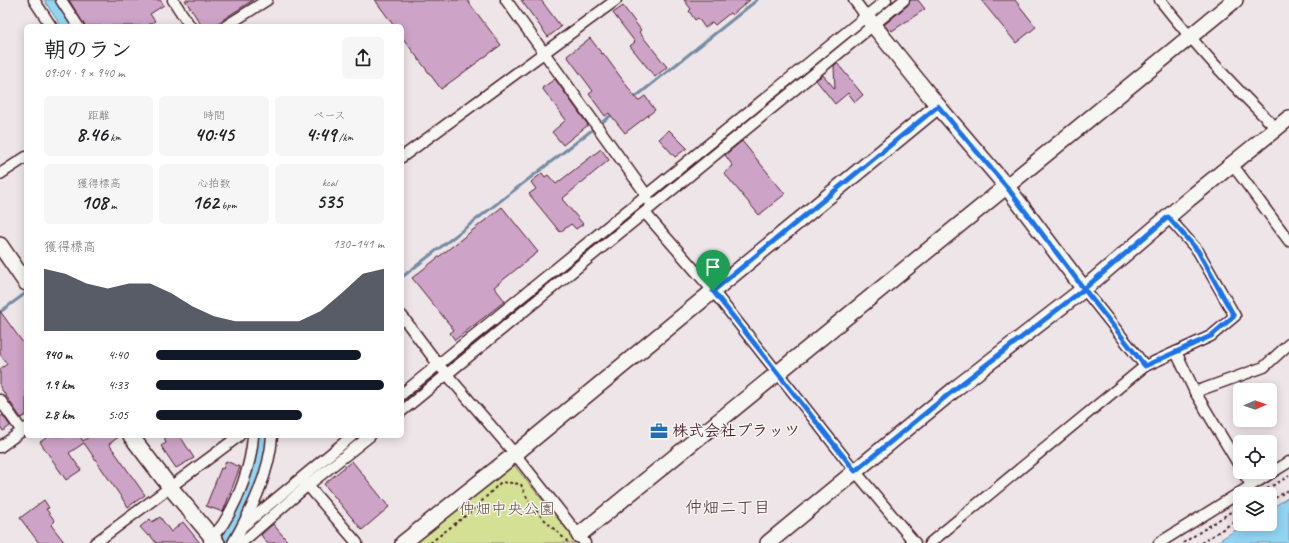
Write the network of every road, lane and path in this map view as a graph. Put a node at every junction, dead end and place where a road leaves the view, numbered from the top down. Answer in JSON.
{"nodes":[{"id":1,"x":34,"y":0,"type":"edge"},
{"id":2,"x":61,"y":0,"type":"edge"},
{"id":3,"x":173,"y":0,"type":"edge"},
{"id":4,"x":267,"y":0,"type":"edge"},
{"id":5,"x":506,"y":0,"type":"edge"},
{"id":6,"x":616,"y":0,"type":"edge"},
{"id":7,"x":854,"y":0,"type":"edge"},
{"id":8,"x":886,"y":0,"type":"edge"},
{"id":9,"x":904,"y":0,"type":"edge"},
{"id":10,"x":1160,"y":0,"type":"edge"},
{"id":11,"x":1235,"y":0,"type":"edge"},
{"id":12,"x":870,"y":21,"type":"junction"},
{"id":13,"x":50,"y":24,"type":"edge"},
{"id":14,"x":77,"y":24,"type":"edge"},
{"id":15,"x":189,"y":24,"type":"edge"},
{"id":16,"x":229,"y":24,"type":"edge"},
{"id":17,"x":1189,"y":37,"type":"junction"},
{"id":18,"x":544,"y":52,"type":"junction"},
{"id":19,"x":938,"y":106,"type":"junction"},
{"id":20,"x":1289,"y":118,"type":"edge"},
{"id":21,"x":1276,"y":128,"type":"junction"},
{"id":22,"x":404,"y":156,"type":"edge"},
{"id":23,"x":24,"y":158,"type":"edge"},
{"id":24,"x":1232,"y":164,"type":"junction"},
{"id":25,"x":0,"y":174,"type":"edge"},
{"id":26,"x":1006,"y":186,"type":"junction"},
{"id":27,"x":646,"y":196,"type":"junction"},
{"id":28,"x":647,"y":209,"type":"junction"},
{"id":29,"x":1168,"y":217,"type":"junction"},
{"id":30,"x":1289,"y":241,"type":"edge"},
{"id":31,"x":0,"y":245,"type":"edge"},
{"id":32,"x":24,"y":280,"type":"edge"},
{"id":33,"x":1084,"y":289,"type":"junction"},
{"id":34,"x":713,"y":291,"type":"junction"},
{"id":35,"x":404,"y":319,"type":"edge"},
{"id":36,"x":1289,"y":344,"type":"edge"},
{"id":37,"x":1176,"y":352,"type":"junction"},
{"id":38,"x":438,"y":364,"type":"junction"},
{"id":39,"x":1145,"y":366,"type":"junction"},
{"id":40,"x":448,"y":374,"type":"junction"},
{"id":41,"x":778,"y":374,"type":"junction"},
{"id":42,"x":404,"y":392,"type":"edge"},
{"id":43,"x":1195,"y":392,"type":"junction"},
{"id":44,"x":0,"y":400,"type":"edge"},
{"id":45,"x":404,"y":409,"type":"edge"},
{"id":46,"x":24,"y":430,"type":"edge"},
{"id":47,"x":132,"y":438,"type":"edge"},
{"id":48,"x":237,"y":438,"type":"edge"},
{"id":49,"x":253,"y":438,"type":"edge"},
{"id":50,"x":272,"y":438,"type":"edge"},
{"id":51,"x":350,"y":438,"type":"edge"},
{"id":52,"x":367,"y":438,"type":"edge"},
{"id":53,"x":0,"y":447,"type":"edge"},
{"id":54,"x":515,"y":454,"type":"junction"},
{"id":55,"x":1233,"y":455,"type":"edge"},
{"id":56,"x":1289,"y":462,"type":"edge"},
{"id":57,"x":855,"y":471,"type":"junction"},
{"id":58,"x":1289,"y":476,"type":"edge"},
{"id":59,"x":1247,"y":479,"type":"edge"},
{"id":60,"x":305,"y":482,"type":"junction"},
{"id":61,"x":1251,"y":485,"type":"junction"},
{"id":62,"x":1270,"y":487,"type":"edge"},
{"id":63,"x":170,"y":488,"type":"junction"},
{"id":64,"x":1289,"y":490,"type":"edge"},
{"id":65,"x":1277,"y":497,"type":"edge"},
{"id":66,"x":1233,"y":511,"type":"edge"},
{"id":67,"x":1233,"y":522,"type":"edge"},
{"id":68,"x":242,"y":527,"type":"junction"},
{"id":69,"x":578,"y":540,"type":"edge"},
{"id":70,"x":212,"y":541,"type":"edge"},
{"id":71,"x":95,"y":543,"type":"edge"},
{"id":72,"x":233,"y":543,"type":"edge"},
{"id":73,"x":241,"y":543,"type":"edge"},
{"id":74,"x":357,"y":543,"type":"edge"},
{"id":75,"x":403,"y":543,"type":"edge"},
{"id":76,"x":430,"y":543,"type":"edge"},
{"id":77,"x":768,"y":543,"type":"edge"},
{"id":78,"x":915,"y":543,"type":"edge"},
{"id":79,"x":930,"y":543,"type":"edge"},
{"id":80,"x":1159,"y":543,"type":"edge"},
{"id":81,"x":1183,"y":543,"type":"edge"},
{"id":82,"x":1201,"y":543,"type":"edge"}],
"edges":[{"from":1,"to":13,"type":"street"},
{"from":2,"to":14,"type":"street"},
{"from":3,"to":15,"type":"street"},
{"from":4,"to":16,"type":"street"},
{"from":5,"to":18,"type":"street"},
{"from":6,"to":18,"type":"street"},
{"from":7,"to":12,"type":"street"},
{"from":8,"to":12,"type":"street"},
{"from":9,"to":12,"type":"street"},
{"from":10,"to":17,"type":"street"},
{"from":11,"to":17,"type":"street"},
{"from":12,"to":19,"type":"street"},
{"from":12,"to":27,"type":"street"},
{"from":12,"to":28,"type":"street"},
{"from":17,"to":21,"type":"street"},
{"from":17,"to":26,"type":"street"},
{"from":18,"to":22,"type":"street"},
{"from":18,"to":27,"type":"street"},
{"from":19,"to":26,"type":"street"},
{"from":19,"to":34,"type":"street"},
{"from":20,"to":21,"type":"street"},
{"from":21,"to":24,"type":"street"},
{"from":23,"to":25,"type":"street"},
{"from":24,"to":29,"type":"street"},
{"from":24,"to":30,"type":"street"},
{"from":26,"to":33,"type":"street"},
{"from":26,"to":41,"type":"street"},
{"from":27,"to":28,"type":"street"},
{"from":27,"to":38,"type":"street"},
{"from":28,"to":34,"type":"street"},
{"from":28,"to":40,"type":"street"},
{"from":29,"to":33,"type":"street"},
{"from":29,"to":37,"type":"street"},
{"from":31,"to":32,"type":"street"},
{"from":33,"to":39,"type":"street"},
{"from":33,"to":57,"type":"street"},
{"from":34,"to":41,"type":"street"},
{"from":34,"to":54,"type":"street"},
{"from":35,"to":38,"type":"street"},
{"from":36,"to":43,"type":"street"},
{"from":37,"to":39,"type":"street"},
{"from":37,"to":43,"type":"street"},
{"from":38,"to":40,"type":"street"},
{"from":38,"to":42,"type":"street"},
{"from":39,"to":79,"type":"street"},
{"from":40,"to":45,"type":"street"},
{"from":40,"to":54,"type":"street"},
{"from":41,"to":57,"type":"street"},
{"from":41,"to":69,"type":"street"},
{"from":43,"to":55,"type":"street"},
{"from":44,"to":46,"type":"street"},
{"from":46,"to":53,"type":"street"},
{"from":47,"to":63,"type":"street"},
{"from":48,"to":63,"type":"street"},
{"from":49,"to":70,"type":"street"},
{"from":50,"to":68,"type":"street"},
{"from":51,"to":60,"type":"street"},
{"from":52,"to":60,"type":"street"},
{"from":54,"to":69,"type":"street"},
{"from":54,"to":75,"type":"street"},
{"from":56,"to":61,"type":"street"},
{"from":57,"to":77,"type":"street"},
{"from":57,"to":78,"type":"street"},
{"from":58,"to":62,"type":"path"},
{"from":59,"to":61,"type":"street"},
{"from":60,"to":68,"type":"street"},
{"from":60,"to":73,"type":"street"},
{"from":60,"to":74,"type":"street"},
{"from":61,"to":80,"type":"street"},
{"from":63,"to":70,"type":"street"},
{"from":63,"to":71,"type":"street"},
{"from":64,"to":65,"type":"path"},
{"from":66,"to":81,"type":"path"},
{"from":67,"to":82,"type":"path"},
{"from":68,"to":72,"type":"street"},
{"from":69,"to":76,"type":"path"}]}
